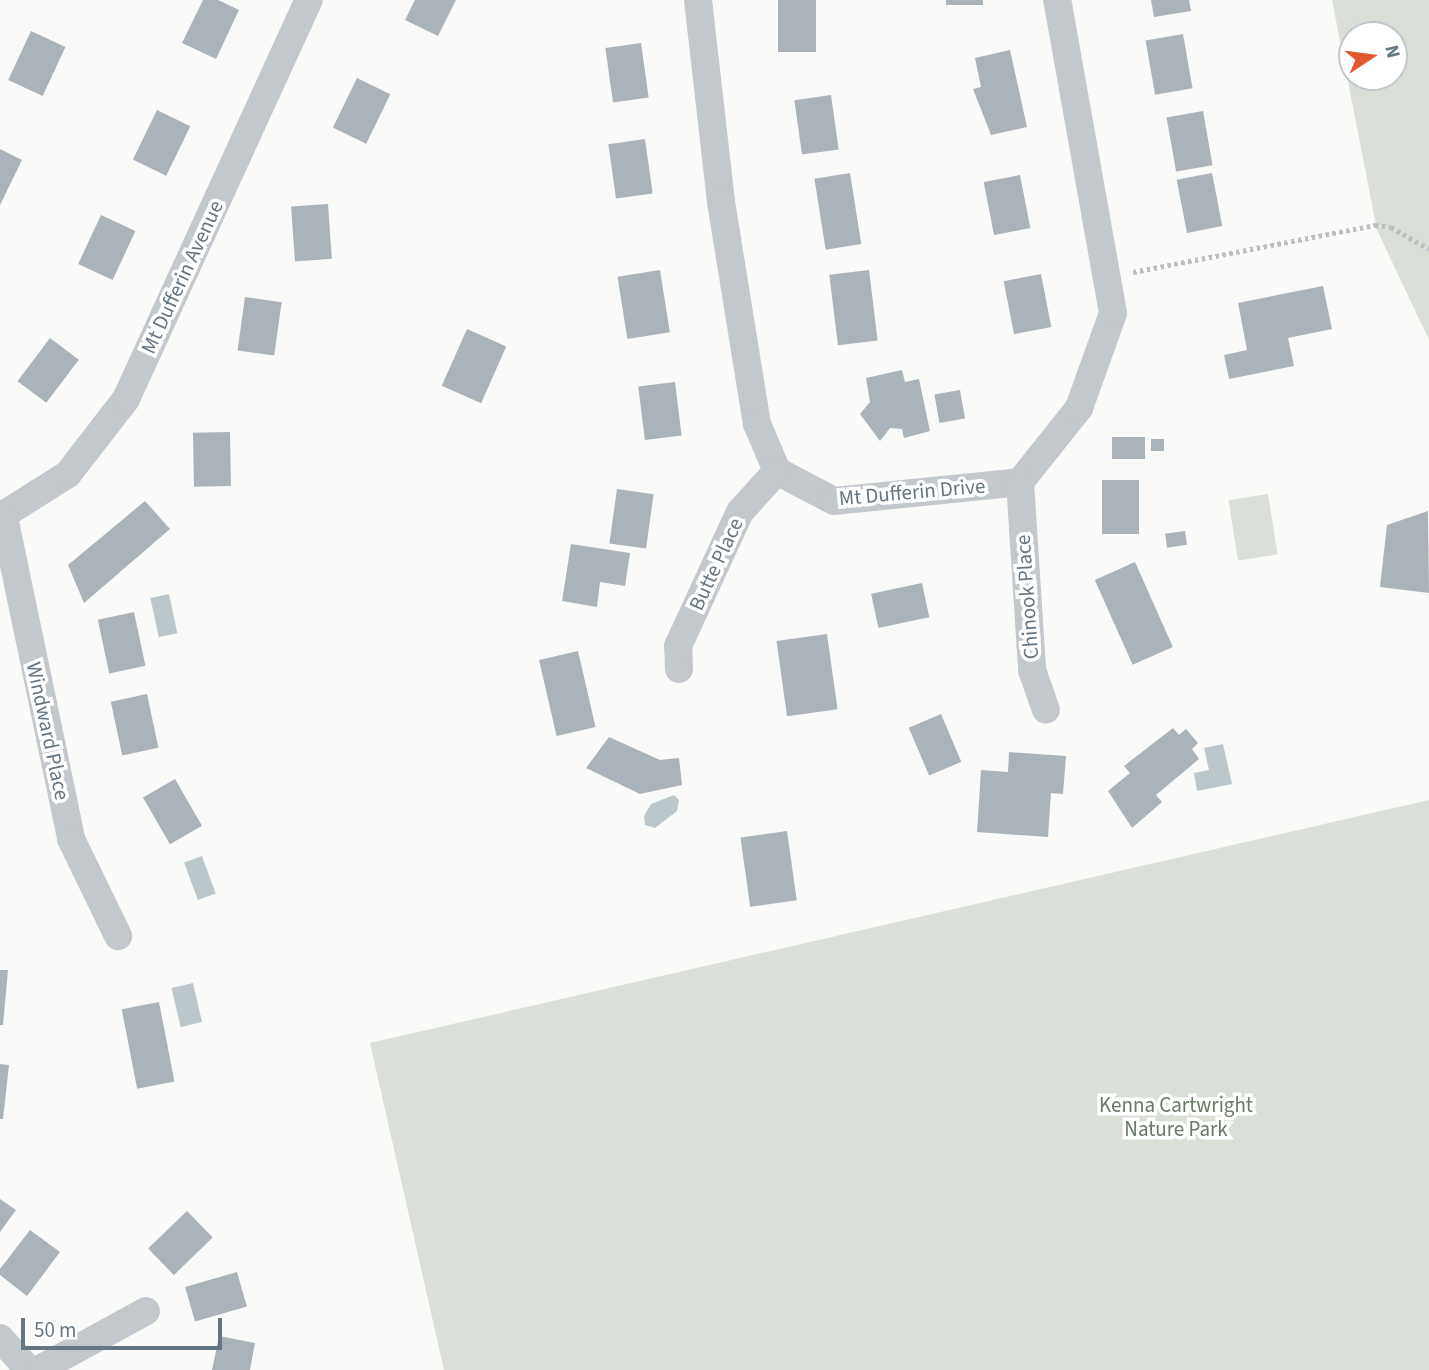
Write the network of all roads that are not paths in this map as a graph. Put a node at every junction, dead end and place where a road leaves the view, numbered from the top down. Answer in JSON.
{"nodes":[{"id":1,"x":309,"y":0,"type":"edge"},
{"id":2,"x":698,"y":0,"type":"edge"},
{"id":3,"x":1056,"y":0,"type":"edge"},
{"id":4,"x":777,"y":471,"type":"junction"},
{"id":5,"x":1020,"y":482,"type":"junction"},
{"id":6,"x":2,"y":517,"type":"edge"},
{"id":7,"x":678,"y":669,"type":"dead end"},
{"id":8,"x":1046,"y":709,"type":"dead end"},
{"id":9,"x":118,"y":936,"type":"dead end"},
{"id":10,"x":146,"y":1311,"type":"dead end"},
{"id":11,"x":0,"y":1338,"type":"edge"},
{"id":12,"x":29,"y":1370,"type":"edge"},
{"id":13,"x":38,"y":1370,"type":"edge"}],
"edges":[{"from":1,"to":6,"type":"street","name":"Mt Dufferin Avenue"},
{"from":2,"to":4,"type":"street"},
{"from":3,"to":5,"type":"street"},
{"from":4,"to":5,"type":"street","name":"Mt Dufferin Drive"},
{"from":4,"to":7,"type":"street","name":"Butte Place"},
{"from":5,"to":8,"type":"street","name":"Chinook Place"},
{"from":6,"to":9,"type":"street","name":"Windward Place"},
{"from":10,"to":13,"type":"street"},
{"from":11,"to":12,"type":"street"}]}
